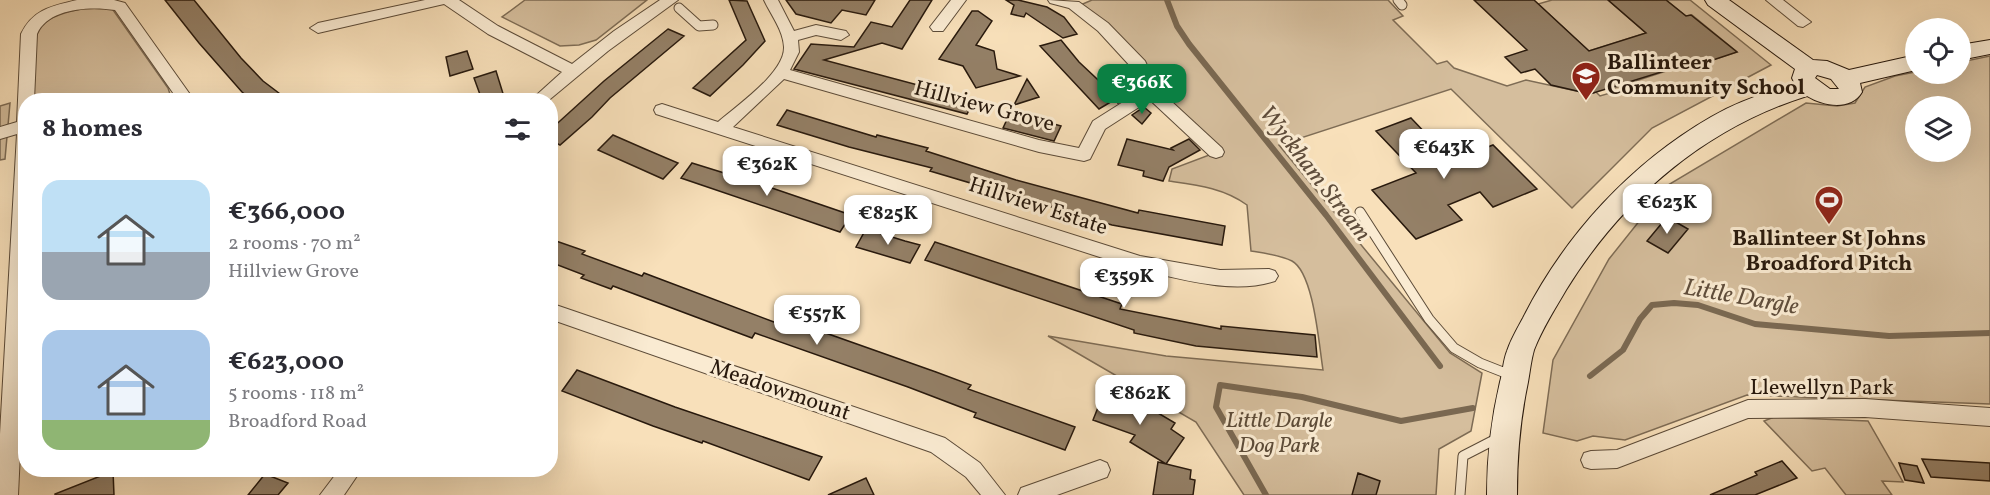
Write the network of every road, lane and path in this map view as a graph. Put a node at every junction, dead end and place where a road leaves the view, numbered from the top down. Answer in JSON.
{"nodes":[{"id":1,"x":440,"y":0,"type":"edge"},
{"id":2,"x":450,"y":0,"type":"edge"},
{"id":3,"x":771,"y":0,"type":"edge"},
{"id":4,"x":959,"y":0,"type":"edge"},
{"id":5,"x":1055,"y":0,"type":"edge"},
{"id":6,"x":1715,"y":0,"type":"edge"},
{"id":7,"x":1773,"y":0,"type":"edge"},
{"id":8,"x":71,"y":3,"type":"edge"},
{"id":9,"x":673,"y":3,"type":"edge"},
{"id":10,"x":1079,"y":3,"type":"edge"},
{"id":11,"x":1803,"y":22,"type":"dead end"},
{"id":12,"x":713,"y":25,"type":"dead end"},
{"id":13,"x":318,"y":27,"type":"dead end"},
{"id":14,"x":939,"y":27,"type":"dead end"},
{"id":15,"x":842,"y":35,"type":"dead end"},
{"id":16,"x":789,"y":37,"type":"junction"},
{"id":17,"x":1990,"y":47,"type":"edge"},
{"id":18,"x":1971,"y":51,"type":"edge"},
{"id":19,"x":1905,"y":65,"type":"edge"},
{"id":20,"x":573,"y":71,"type":"junction"},
{"id":21,"x":780,"y":74,"type":"junction"},
{"id":22,"x":1809,"y":78,"type":"junction"},
{"id":23,"x":1151,"y":92,"type":"junction"},
{"id":24,"x":26,"y":93,"type":"edge"},
{"id":25,"x":181,"y":93,"type":"edge"},
{"id":26,"x":548,"y":93,"type":"edge"},
{"id":27,"x":662,"y":110,"type":"dead end"},
{"id":28,"x":18,"y":128,"type":"edge"},
{"id":29,"x":719,"y":130,"type":"junction"},
{"id":30,"x":0,"y":133,"type":"edge"},
{"id":31,"x":1216,"y":152,"type":"dead end"},
{"id":32,"x":1360,"y":212,"type":"dead end"},
{"id":33,"x":1269,"y":276,"type":"dead end"},
{"id":34,"x":18,"y":313,"type":"edge"},
{"id":35,"x":558,"y":314,"type":"edge"},
{"id":36,"x":1515,"y":377,"type":"junction"},
{"id":37,"x":1990,"y":417,"type":"edge"},
{"id":38,"x":1503,"y":436,"type":"junction"},
{"id":39,"x":1591,"y":460,"type":"dead end"},
{"id":40,"x":1100,"y":470,"type":"dead end"},
{"id":41,"x":345,"y":477,"type":"edge"},
{"id":42,"x":7,"y":495,"type":"edge"},
{"id":43,"x":331,"y":495,"type":"edge"},
{"id":44,"x":994,"y":495,"type":"edge"},
{"id":45,"x":1029,"y":495,"type":"edge"},
{"id":46,"x":1460,"y":495,"type":"edge"},
{"id":47,"x":1502,"y":495,"type":"edge"}],
"edges":[{"from":1,"to":13,"type":"street"},
{"from":2,"to":20,"type":"street"},
{"from":3,"to":16,"type":"street"},
{"from":4,"to":14,"type":"street"},
{"from":5,"to":10,"type":"street"},
{"from":6,"to":22,"type":"street"},
{"from":7,"to":11,"type":"street"},
{"from":8,"to":24,"type":"street"},
{"from":8,"to":25,"type":"street"},
{"from":9,"to":12,"type":"lane"},
{"from":9,"to":20,"type":"street"},
{"from":10,"to":23,"type":"street"},
{"from":15,"to":16,"type":"street"},
{"from":16,"to":21,"type":"street"},
{"from":17,"to":18,"type":"street"},
{"from":19,"to":22,"type":"street"},
{"from":20,"to":26,"type":"street"},
{"from":21,"to":23,"type":"street","name":"Hillview Grove"},
{"from":21,"to":29,"type":"street"},
{"from":22,"to":36,"type":"street"},
{"from":23,"to":31,"type":"street"},
{"from":27,"to":29,"type":"street","name":"Hillview Estate"},
{"from":28,"to":30,"type":"street"},
{"from":29,"to":33,"type":"street","name":"Hillview Estate"},
{"from":32,"to":36,"type":"lane"},
{"from":34,"to":42,"type":"street"},
{"from":35,"to":44,"type":"street","name":"Meadowmount"},
{"from":36,"to":38,"type":"street"},
{"from":37,"to":39,"type":"street","name":"Llewellyn Park"},
{"from":38,"to":46,"type":"lane"},
{"from":38,"to":47,"type":"street"},
{"from":40,"to":45,"type":"street"},
{"from":41,"to":43,"type":"street"}]}
